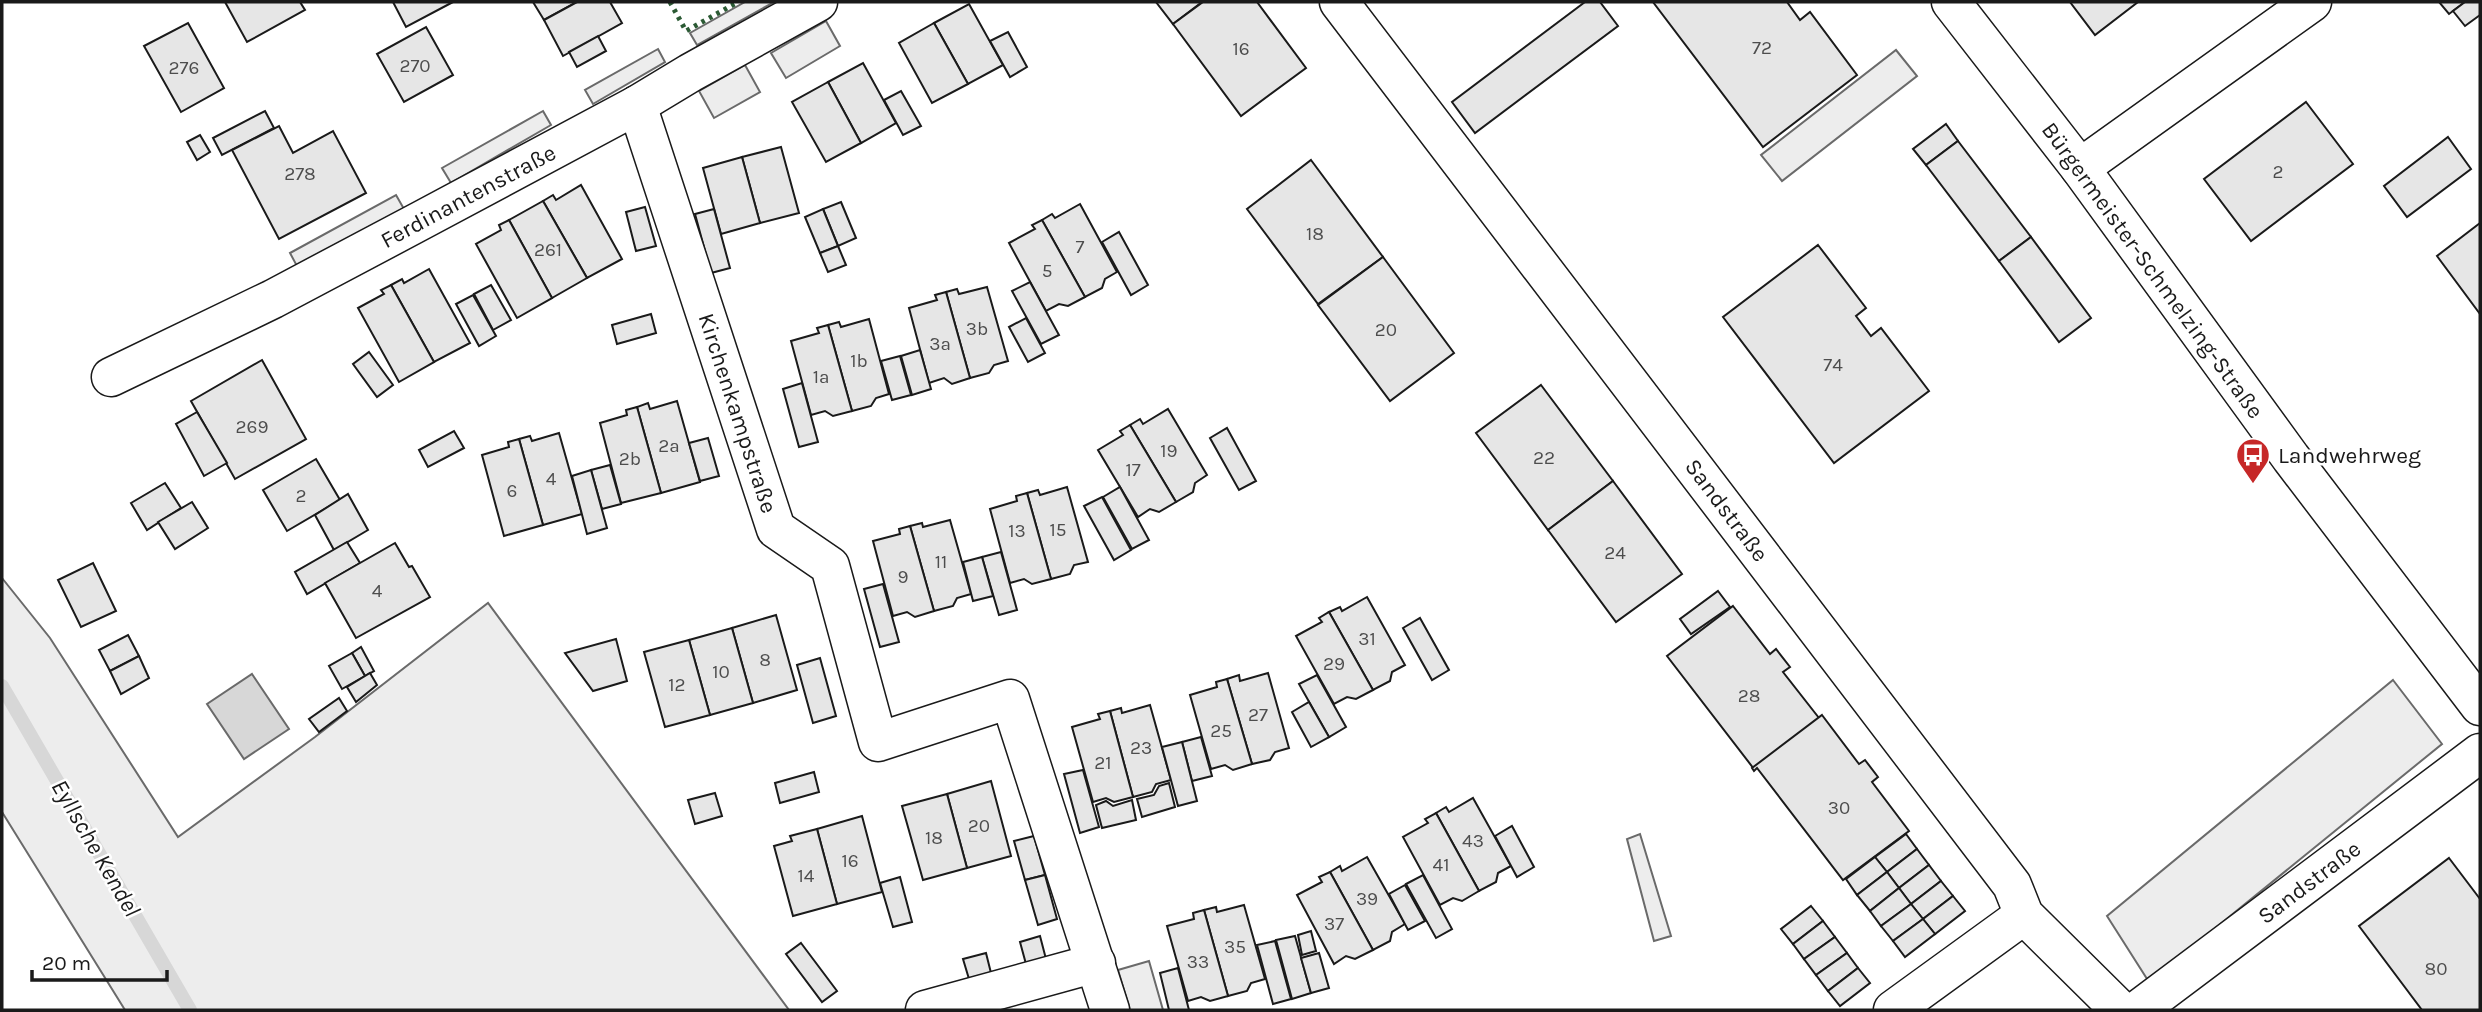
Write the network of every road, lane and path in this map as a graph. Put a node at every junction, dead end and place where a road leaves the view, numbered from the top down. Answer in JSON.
{"nodes":[{"id":1,"x":818,"y":2,"type":"edge"},
{"id":2,"x":1339,"y":2,"type":"edge"},
{"id":3,"x":1951,"y":2,"type":"edge"},
{"id":4,"x":2312,"y":2,"type":"edge"},
{"id":5,"x":636,"y":105,"type":"junction"},
{"id":6,"x":2080,"y":168,"type":"junction"},
{"id":7,"x":111,"y":377,"type":"dead end"},
{"id":8,"x":2480,"y":706,"type":"edge"},
{"id":9,"x":2480,"y":753,"type":"edge"},
{"id":10,"x":2024,"y":915,"type":"junction"},
{"id":11,"x":1096,"y":963,"type":"junction"},
{"id":12,"x":925,"y":1010,"type":"edge"},
{"id":13,"x":1110,"y":1010,"type":"edge"},
{"id":14,"x":1893,"y":1010,"type":"edge"},
{"id":15,"x":2120,"y":1010,"type":"edge"},
{"id":16,"x":2138,"y":1010,"type":"edge"}],
"edges":[{"from":1,"to":5,"type":"street","name":"Ferdinantenstraße"},
{"from":2,"to":10,"type":"street","name":"Sandstraße"},
{"from":3,"to":6,"type":"street","name":"Bürgermeister-Schmelzing-Straße"},
{"from":4,"to":6,"type":"street"},
{"from":5,"to":7,"type":"street","name":"Ferdinantenstraße"},
{"from":5,"to":11,"type":"street","name":"Kirchenkampstraße"},
{"from":6,"to":8,"type":"street","name":"Bürgermeister-Schmelzing-Straße"},
{"from":9,"to":16,"type":"street","name":"Sandstraße"},
{"from":10,"to":14,"type":"street"},
{"from":10,"to":15,"type":"street","name":"Sandstraße"},
{"from":11,"to":12,"type":"street"},
{"from":11,"to":13,"type":"street","name":"Kirchenkampstraße"}]}
